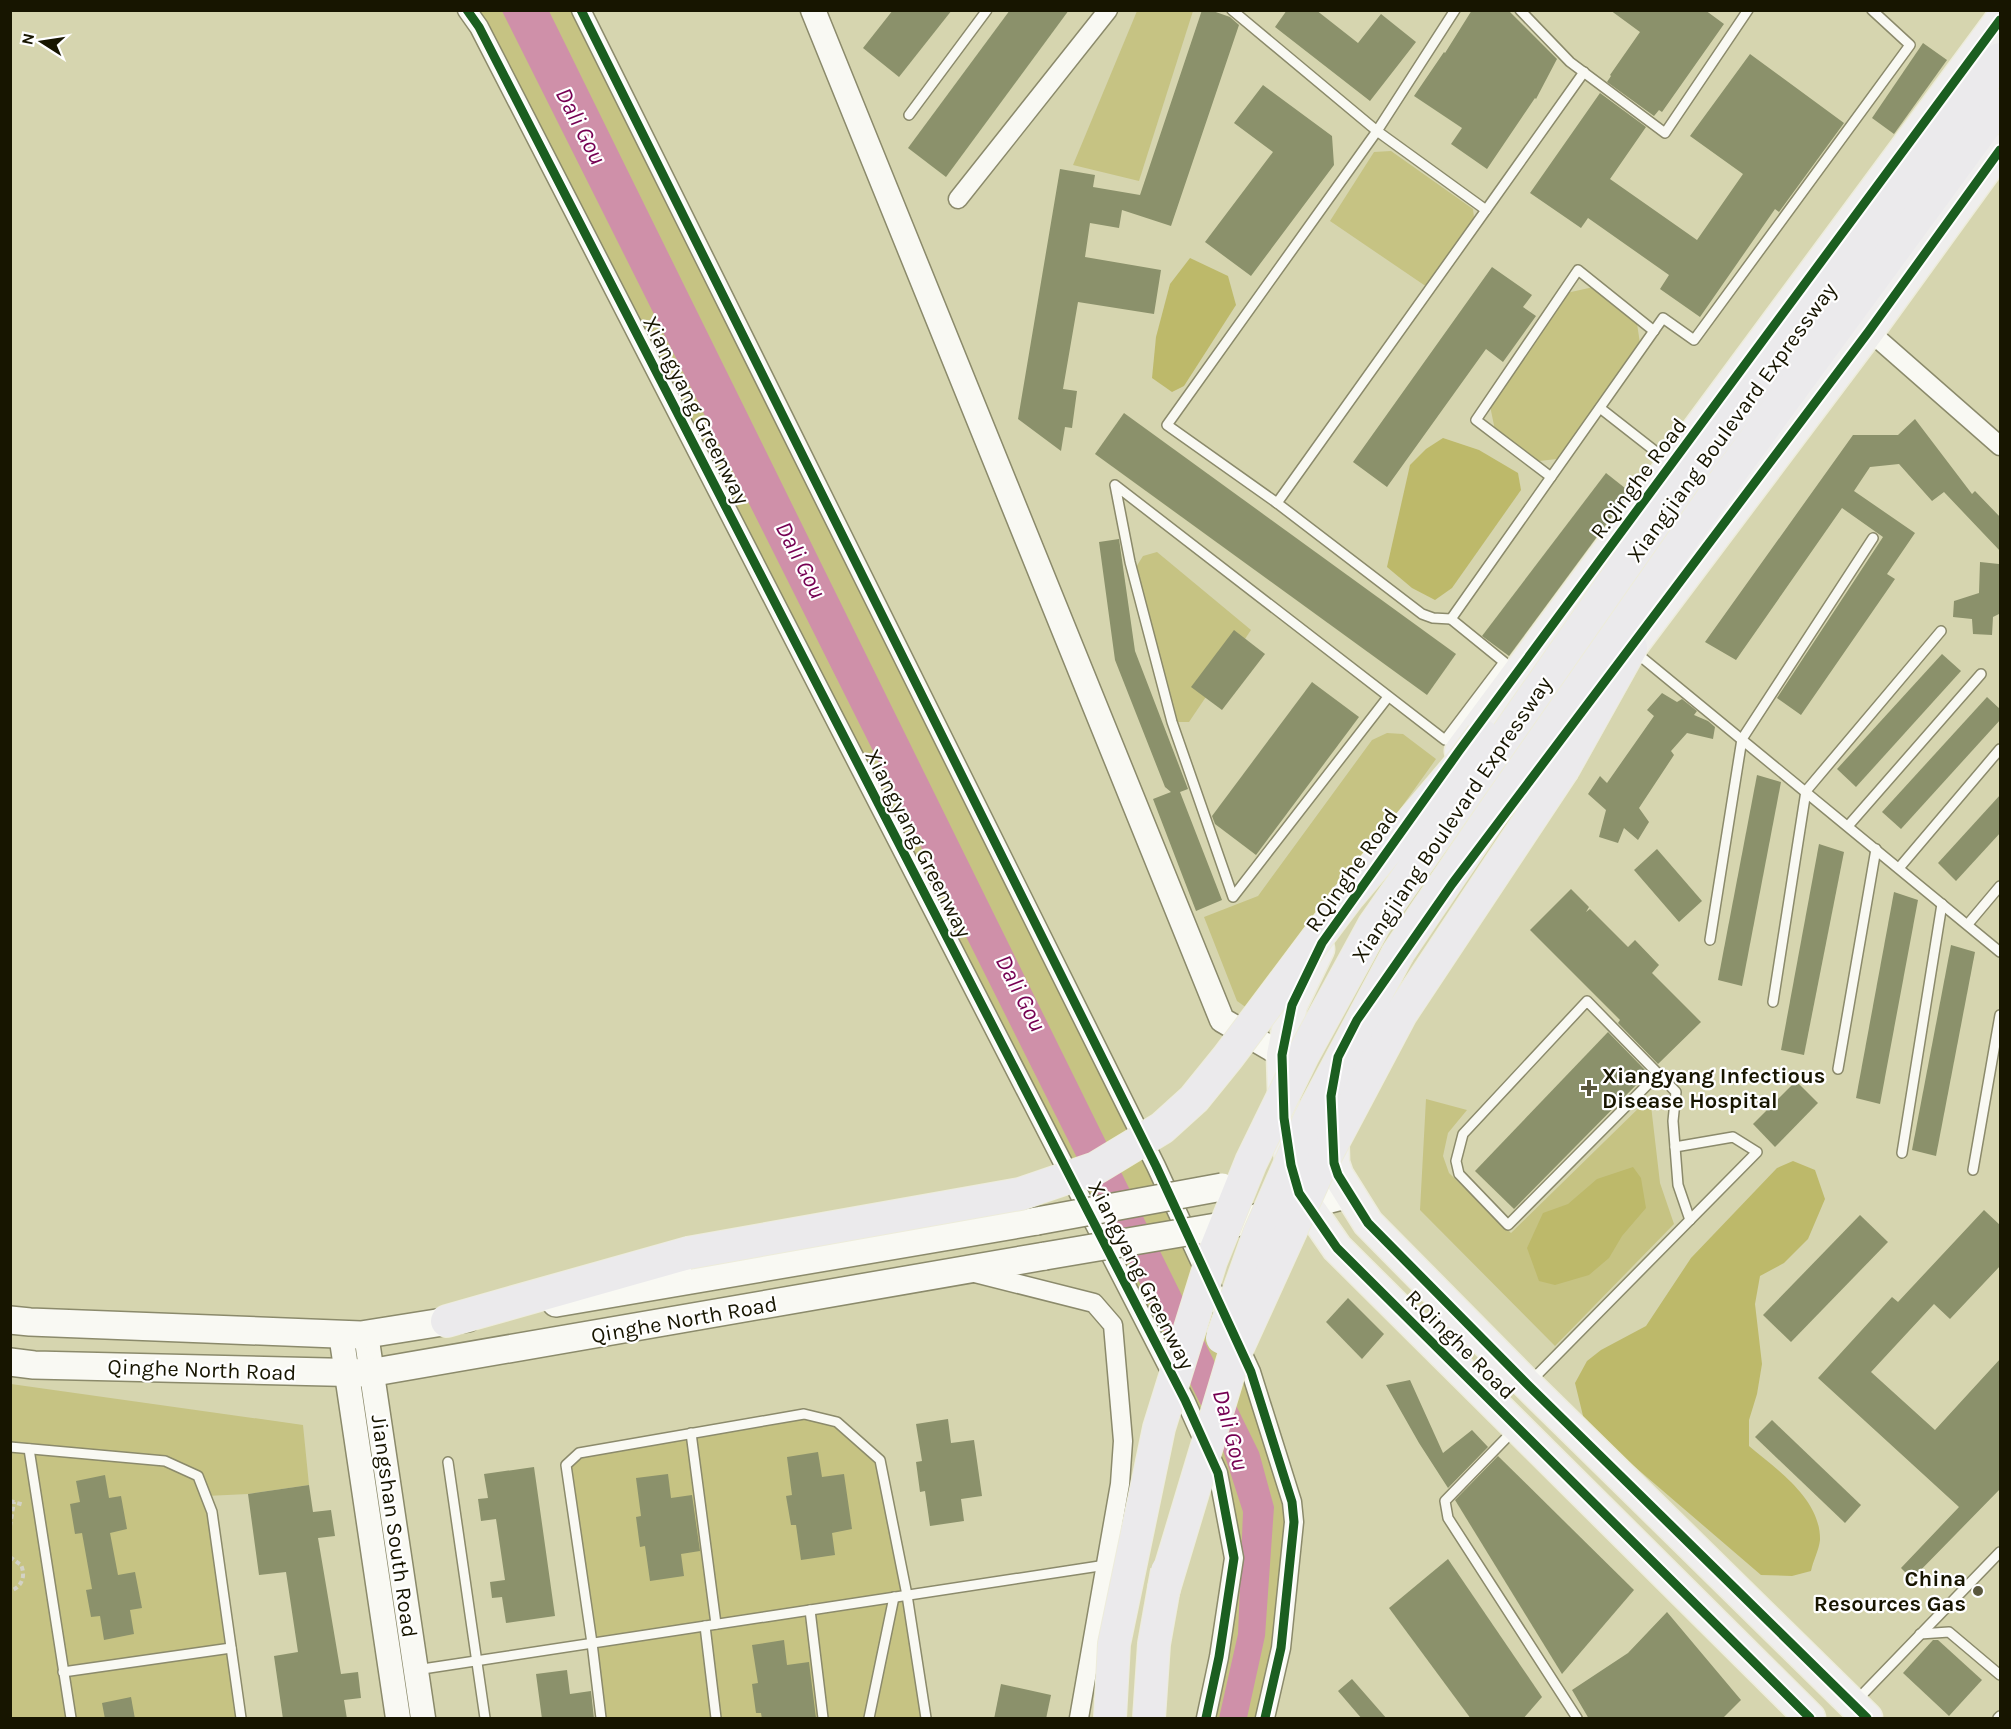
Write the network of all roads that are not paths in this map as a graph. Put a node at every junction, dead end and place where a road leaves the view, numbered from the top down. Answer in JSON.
{"nodes":[{"id":1,"x":467,"y":10,"type":"edge"},
{"id":2,"x":580,"y":10,"type":"edge"},
{"id":3,"x":813,"y":10,"type":"edge"},
{"id":4,"x":987,"y":10,"type":"edge"},
{"id":5,"x":1108,"y":10,"type":"edge"},
{"id":6,"x":1233,"y":10,"type":"edge"},
{"id":7,"x":1455,"y":10,"type":"edge"},
{"id":8,"x":1520,"y":10,"type":"edge"},
{"id":9,"x":1748,"y":10,"type":"edge"},
{"id":10,"x":1872,"y":10,"type":"edge"},
{"id":11,"x":2001,"y":20,"type":"edge"},
{"id":12,"x":2001,"y":59,"type":"edge"},
{"id":13,"x":1584,"y":72,"type":"junction"},
{"id":14,"x":2001,"y":105,"type":"edge"},
{"id":15,"x":909,"y":115,"type":"dead end"},
{"id":16,"x":1377,"y":131,"type":"junction"},
{"id":17,"x":2001,"y":150,"type":"edge"},
{"id":18,"x":958,"y":199,"type":"dead end"},
{"id":19,"x":1486,"y":210,"type":"junction"},
{"id":20,"x":1654,"y":331,"type":"junction"},
{"id":21,"x":1869,"y":331,"type":"junction"},
{"id":22,"x":1600,"y":408,"type":"junction"},
{"id":23,"x":2001,"y":446,"type":"edge"},
{"id":24,"x":1679,"y":471,"type":"junction"},
{"id":25,"x":1551,"y":477,"type":"junction"},
{"id":26,"x":1277,"y":503,"type":"junction"},
{"id":27,"x":1873,"y":538,"type":"dead end"},
{"id":28,"x":1451,"y":619,"type":"junction"},
{"id":29,"x":1941,"y":631,"type":"dead end"},
{"id":30,"x":1631,"y":648,"type":"junction"},
{"id":31,"x":1981,"y":675,"type":"dead end"},
{"id":32,"x":1388,"y":697,"type":"junction"},
{"id":33,"x":1743,"y":739,"type":"junction"},
{"id":34,"x":2001,"y":749,"type":"edge"},
{"id":35,"x":1806,"y":791,"type":"junction"},
{"id":36,"x":1848,"y":826,"type":"junction"},
{"id":37,"x":1876,"y":849,"type":"junction"},
{"id":38,"x":1899,"y":868,"type":"junction"},
{"id":39,"x":2001,"y":886,"type":"edge"},
{"id":40,"x":1942,"y":904,"type":"junction"},
{"id":41,"x":1968,"y":924,"type":"junction"},
{"id":42,"x":1710,"y":940,"type":"dead end"},
{"id":43,"x":2001,"y":952,"type":"edge"},
{"id":44,"x":1773,"y":1002,"type":"dead end"},
{"id":45,"x":2001,"y":1015,"type":"edge"},
{"id":46,"x":1282,"y":1055,"type":"junction"},
{"id":47,"x":1838,"y":1069,"type":"dead end"},
{"id":48,"x":1658,"y":1074,"type":"junction"},
{"id":49,"x":1333,"y":1143,"type":"junction"},
{"id":50,"x":1675,"y":1147,"type":"junction"},
{"id":51,"x":1902,"y":1153,"type":"dead end"},
{"id":52,"x":1291,"y":1165,"type":"junction"},
{"id":53,"x":1973,"y":1170,"type":"dead end"},
{"id":54,"x":1350,"y":1194,"type":"junction"},
{"id":55,"x":1306,"y":1204,"type":"junction"},
{"id":56,"x":1690,"y":1220,"type":"junction"},
{"id":57,"x":963,"y":1270,"type":"junction"},
{"id":58,"x":10,"y":1320,"type":"edge"},
{"id":59,"x":447,"y":1321,"type":"junction"},
{"id":60,"x":353,"y":1334,"type":"junction"},
{"id":61,"x":10,"y":1362,"type":"edge"},
{"id":62,"x":359,"y":1373,"type":"junction"},
{"id":63,"x":1528,"y":1385,"type":"junction"},
{"id":64,"x":1518,"y":1427,"type":"junction"},
{"id":65,"x":691,"y":1433,"type":"junction"},
{"id":66,"x":10,"y":1447,"type":"edge"},
{"id":67,"x":29,"y":1449,"type":"junction"},
{"id":68,"x":448,"y":1462,"type":"dead end"},
{"id":69,"x":2001,"y":1552,"type":"edge"},
{"id":70,"x":1106,"y":1565,"type":"junction"},
{"id":71,"x":1162,"y":1592,"type":"junction"},
{"id":72,"x":907,"y":1595,"type":"junction"},
{"id":73,"x":894,"y":1597,"type":"junction"},
{"id":74,"x":810,"y":1610,"type":"junction"},
{"id":75,"x":716,"y":1624,"type":"junction"},
{"id":76,"x":705,"y":1626,"type":"junction"},
{"id":77,"x":1920,"y":1634,"type":"junction"},
{"id":78,"x":592,"y":1643,"type":"junction"},
{"id":79,"x":231,"y":1648,"type":"junction"},
{"id":80,"x":477,"y":1661,"type":"junction"},
{"id":81,"x":416,"y":1670,"type":"junction"},
{"id":82,"x":63,"y":1672,"type":"junction"},
{"id":83,"x":2001,"y":1675,"type":"edge"},
{"id":84,"x":1860,"y":1712,"type":"edge"},
{"id":85,"x":70,"y":1719,"type":"edge"},
{"id":86,"x":242,"y":1719,"type":"edge"},
{"id":87,"x":398,"y":1719,"type":"edge"},
{"id":88,"x":423,"y":1719,"type":"edge"},
{"id":89,"x":485,"y":1719,"type":"edge"},
{"id":90,"x":601,"y":1719,"type":"edge"},
{"id":91,"x":716,"y":1719,"type":"edge"},
{"id":92,"x":823,"y":1719,"type":"edge"},
{"id":93,"x":869,"y":1719,"type":"edge"},
{"id":94,"x":926,"y":1719,"type":"edge"},
{"id":95,"x":1079,"y":1719,"type":"edge"},
{"id":96,"x":1110,"y":1719,"type":"edge"},
{"id":97,"x":1149,"y":1719,"type":"edge"},
{"id":98,"x":1206,"y":1719,"type":"edge"},
{"id":99,"x":1265,"y":1719,"type":"edge"},
{"id":100,"x":1577,"y":1719,"type":"edge"},
{"id":101,"x":1810,"y":1719,"type":"edge"}],
"edges":[{"from":1,"to":98,"type":"street","name":"Xiangyang Greenway"},
{"from":2,"to":99,"type":"street"},
{"from":3,"to":46,"type":"street"},
{"from":4,"to":15,"type":"lane"},
{"from":5,"to":18,"type":"street"},
{"from":6,"to":16,"type":"lane"},
{"from":7,"to":16,"type":"lane"},
{"from":8,"to":13,"type":"lane"},
{"from":9,"to":13,"type":"lane"},
{"from":10,"to":20,"type":"lane"},
{"from":11,"to":24,"type":"main road","name":"R.Qinghe Road"},
{"from":12,"to":24,"type":"highway","name":"Xiangjiang Boulevard Expressway"},
{"from":13,"to":19,"type":"lane"},
{"from":14,"to":71,"type":"highway","name":"Xiangjiang Boulevard Expressway","bridge":true},
{"from":16,"to":19,"type":"lane"},
{"from":16,"to":26,"type":"lane"},
{"from":17,"to":21,"type":"main road","name":"R.Qinghe Road"},
{"from":19,"to":26,"type":"lane"},
{"from":20,"to":22,"type":"lane"},
{"from":20,"to":25,"type":"lane"},
{"from":21,"to":23,"type":"street"},
{"from":21,"to":30,"type":"main road","name":"R.Qinghe Road"},
{"from":22,"to":24,"type":"lane"},
{"from":22,"to":25,"type":"lane"},
{"from":24,"to":46,"type":"main road","name":"R.Qinghe Road"},
{"from":24,"to":59,"type":"highway","bridge":true},
{"from":24,"to":96,"type":"highway","name":"Xiangjiang Boulevard Expressway","bridge":true},
{"from":25,"to":28,"type":"lane"},
{"from":26,"to":28,"type":"lane"},
{"from":27,"to":33,"type":"lane"},
{"from":28,"to":32,"type":"lane"},
{"from":29,"to":35,"type":"lane"},
{"from":30,"to":33,"type":"lane"},
{"from":30,"to":49,"type":"main road","name":"R.Qinghe Road"},
{"from":30,"to":71,"type":"highway","bridge":true},
{"from":31,"to":36,"type":"lane"},
{"from":32,"to":32,"type":"lane"},
{"from":33,"to":35,"type":"lane"},
{"from":33,"to":42,"type":"lane"},
{"from":34,"to":38,"type":"lane"},
{"from":35,"to":36,"type":"lane"},
{"from":35,"to":44,"type":"lane"},
{"from":36,"to":37,"type":"lane"},
{"from":37,"to":38,"type":"lane"},
{"from":37,"to":47,"type":"lane"},
{"from":38,"to":40,"type":"lane"},
{"from":39,"to":41,"type":"lane"},
{"from":40,"to":41,"type":"lane"},
{"from":40,"to":51,"type":"lane"},
{"from":41,"to":43,"type":"lane"},
{"from":45,"to":53,"type":"lane"},
{"from":46,"to":52,"type":"main road","name":"R.Qinghe Road"},
{"from":48,"to":48,"type":"lane"},
{"from":48,"to":50,"type":"lane"},
{"from":49,"to":52,"type":"main road","name":"Qinghe North Road"},
{"from":49,"to":54,"type":"main road","name":"R.Qinghe Road"},
{"from":50,"to":56,"type":"lane"},
{"from":50,"to":56,"type":"lane"},
{"from":52,"to":55,"type":"main road","name":"R.Qinghe Road"},
{"from":52,"to":59,"type":"main road","name":"Qinghe North Road","bridge":true},
{"from":54,"to":55,"type":"main road","name":"Qinghe North Road"},
{"from":54,"to":63,"type":"main road","name":"R.Qinghe Road"},
{"from":55,"to":57,"type":"main road","name":"Qinghe North Road","bridge":true},
{"from":55,"to":64,"type":"main road","name":"R.Qinghe Road"},
{"from":56,"to":63,"type":"lane"},
{"from":57,"to":62,"type":"main road","name":"Qinghe North Road"},
{"from":57,"to":70,"type":"street"},
{"from":58,"to":60,"type":"main road","name":"Qinghe North Road"},
{"from":59,"to":60,"type":"main road","name":"Qinghe North Road"},
{"from":60,"to":62,"type":"street","name":"Jiangshan South Road"},
{"from":61,"to":62,"type":"main road","name":"Qinghe North Road"},
{"from":62,"to":81,"type":"street","name":"Jiangshan South Road"},
{"from":62,"to":87,"type":"street","name":"Jiangshan South Road"},
{"from":63,"to":84,"type":"main road","name":"R.Qinghe Road"},
{"from":64,"to":100,"type":"lane"},
{"from":64,"to":101,"type":"main road","name":"R.Qinghe Road"},
{"from":65,"to":72,"type":"lane"},
{"from":65,"to":75,"type":"lane"},
{"from":65,"to":78,"type":"lane"},
{"from":66,"to":67,"type":"lane"},
{"from":67,"to":79,"type":"lane"},
{"from":67,"to":82,"type":"lane"},
{"from":68,"to":80,"type":"lane"},
{"from":69,"to":77,"type":"lane"},
{"from":70,"to":72,"type":"lane"},
{"from":70,"to":95,"type":"street"},
{"from":71,"to":97,"type":"highway","name":"Xiangjiang Boulevard Expressway","bridge":true},
{"from":72,"to":73,"type":"lane"},
{"from":72,"to":94,"type":"lane"},
{"from":73,"to":74,"type":"lane"},
{"from":73,"to":93,"type":"lane"},
{"from":74,"to":75,"type":"lane"},
{"from":74,"to":92,"type":"lane"},
{"from":75,"to":76,"type":"lane"},
{"from":76,"to":78,"type":"lane"},
{"from":76,"to":91,"type":"lane"},
{"from":77,"to":83,"type":"lane"},
{"from":77,"to":84,"type":"lane"},
{"from":78,"to":80,"type":"lane"},
{"from":78,"to":90,"type":"lane"},
{"from":79,"to":82,"type":"lane"},
{"from":79,"to":86,"type":"lane"},
{"from":80,"to":81,"type":"lane"},
{"from":80,"to":89,"type":"lane"},
{"from":81,"to":88,"type":"street","name":"Jiangshan South Road"},
{"from":82,"to":85,"type":"lane"}]}
